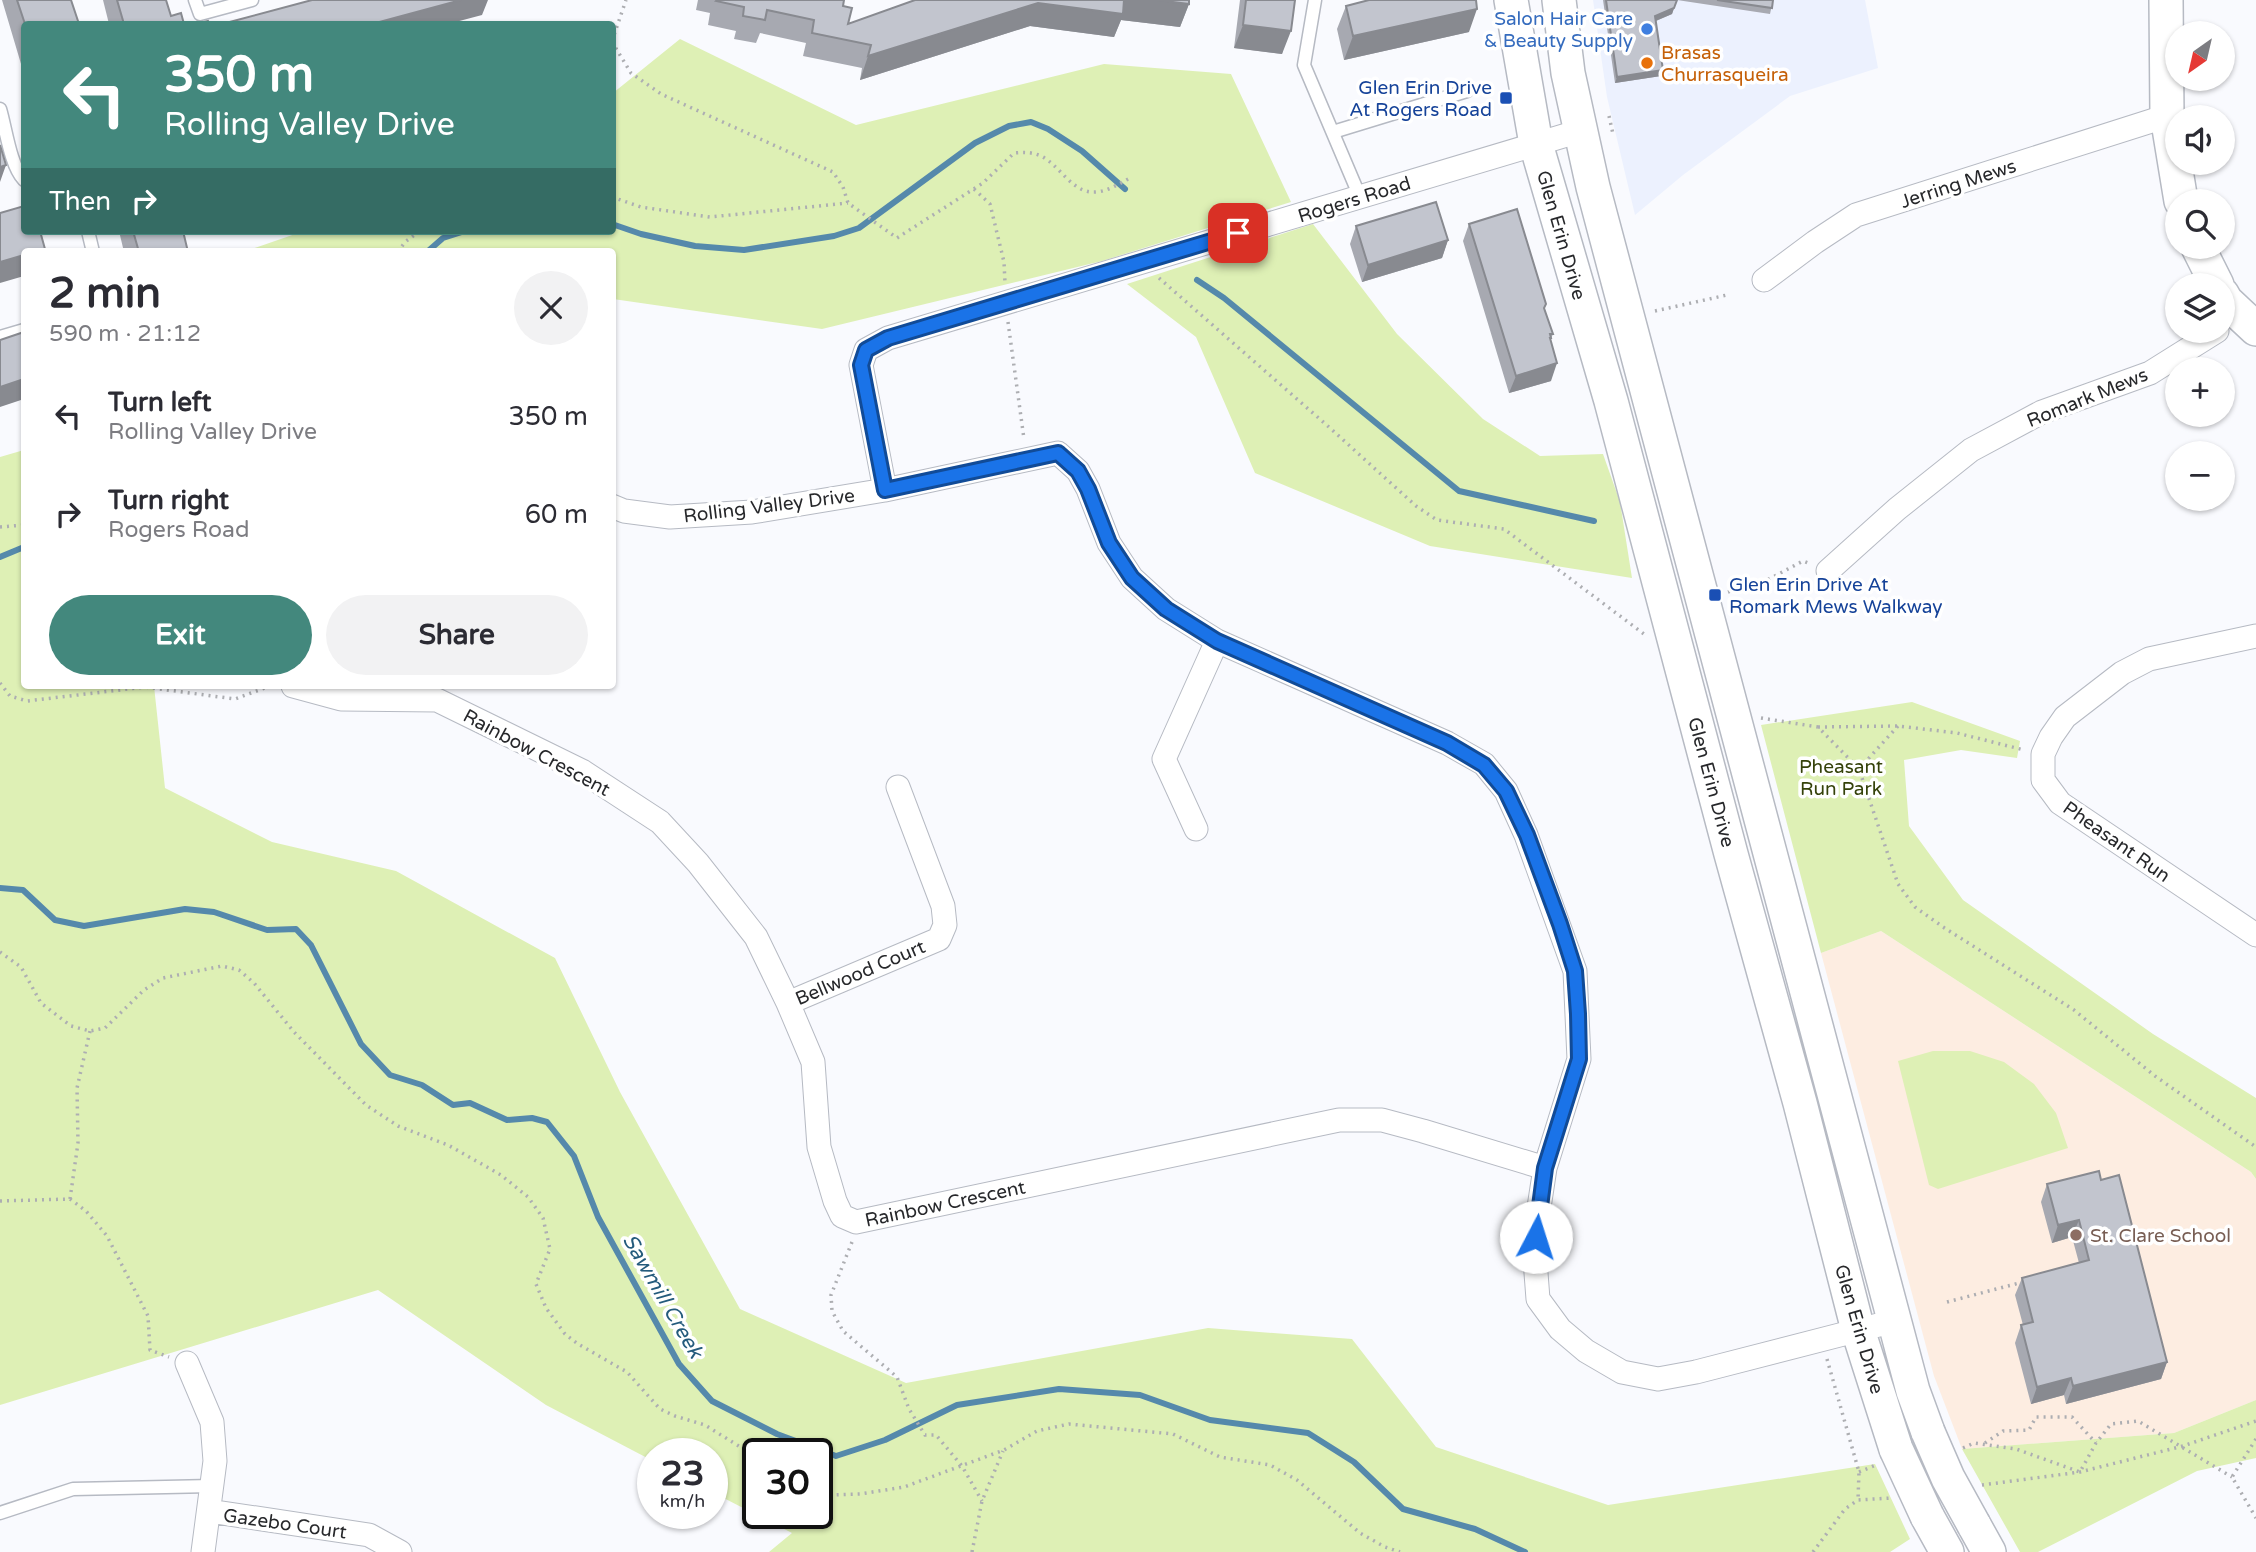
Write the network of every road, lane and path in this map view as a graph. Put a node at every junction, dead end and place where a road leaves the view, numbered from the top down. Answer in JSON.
{"nodes":[{"id":1,"x":195,"y":0,"type":"edge"},
{"id":2,"x":252,"y":0,"type":"edge"},
{"id":3,"x":626,"y":0,"type":"edge"},
{"id":4,"x":1315,"y":0,"type":"edge"},
{"id":5,"x":1511,"y":0,"type":"edge"},
{"id":6,"x":1559,"y":0,"type":"edge"},
{"id":7,"x":2166,"y":0,"type":"edge"},
{"id":8,"x":616,"y":29,"type":"edge"},
{"id":9,"x":616,"y":48,"type":"edge"},
{"id":10,"x":1467,"y":91,"type":"dead end"},
{"id":11,"x":2167,"y":105,"type":"edge"},
{"id":12,"x":1,"y":113,"type":"edge"},
{"id":13,"x":1609,"y":116,"type":"dead end"},
{"id":14,"x":2165,"y":118,"type":"edge"},
{"id":15,"x":1580,"y":131,"type":"junction"},
{"id":16,"x":1333,"y":132,"type":"junction"},
{"id":17,"x":1613,"y":134,"type":"dead end"},
{"id":18,"x":1536,"y":144,"type":"junction"},
{"id":19,"x":21,"y":175,"type":"edge"},
{"id":20,"x":1132,"y":177,"type":"dead end"},
{"id":21,"x":1360,"y":197,"type":"junction"},
{"id":22,"x":616,"y":198,"type":"edge"},
{"id":23,"x":848,"y":203,"type":"junction"},
{"id":24,"x":416,"y":235,"type":"edge"},
{"id":25,"x":402,"y":248,"type":"edge"},
{"id":26,"x":1141,"y":262,"type":"junction"},
{"id":27,"x":1764,"y":280,"type":"dead end"},
{"id":28,"x":1727,"y":295,"type":"dead end"},
{"id":29,"x":1655,"y":311,"type":"dead end"},
{"id":30,"x":21,"y":331,"type":"edge"},
{"id":31,"x":0,"y":337,"type":"edge"},
{"id":32,"x":2196,"y":343,"type":"edge"},
{"id":33,"x":885,"y":490,"type":"junction"},
{"id":34,"x":616,"y":508,"type":"edge"},
{"id":35,"x":21,"y":524,"type":"edge"},
{"id":36,"x":0,"y":527,"type":"edge"},
{"id":37,"x":1828,"y":571,"type":"joint"},
{"id":38,"x":1723,"y":594,"type":"dead end"},
{"id":39,"x":2256,"y":636,"type":"edge"},
{"id":40,"x":1651,"y":640,"type":"dead end"},
{"id":41,"x":1217,"y":641,"type":"junction"},
{"id":42,"x":0,"y":682,"type":"edge"},
{"id":43,"x":128,"y":689,"type":"edge"},
{"id":44,"x":160,"y":689,"type":"edge"},
{"id":45,"x":262,"y":689,"type":"edge"},
{"id":46,"x":304,"y":689,"type":"edge"},
{"id":47,"x":439,"y":693,"type":"edge"},
{"id":48,"x":1757,"y":718,"type":"dead end"},
{"id":49,"x":1898,"y":726,"type":"junction"},
{"id":50,"x":1818,"y":727,"type":"junction"},
{"id":51,"x":2043,"y":762,"type":"junction"},
{"id":52,"x":1859,"y":769,"type":"junction"},
{"id":53,"x":898,"y":787,"type":"dead end"},
{"id":54,"x":1196,"y":829,"type":"dead end"},
{"id":55,"x":2256,"y":935,"type":"edge"},
{"id":56,"x":0,"y":952,"type":"edge"},
{"id":57,"x":788,"y":1003,"type":"junction"},
{"id":58,"x":90,"y":1031,"type":"junction"},
{"id":59,"x":2256,"y":1147,"type":"edge"},
{"id":60,"x":1545,"y":1168,"type":"junction"},
{"id":61,"x":70,"y":1199,"type":"junction"},
{"id":62,"x":0,"y":1201,"type":"edge"},
{"id":63,"x":861,"y":1222,"type":"junction"},
{"id":64,"x":2028,"y":1281,"type":"edge"},
{"id":65,"x":1947,"y":1302,"type":"dead end"},
{"id":66,"x":1894,"y":1321,"type":"junction"},
{"id":67,"x":1858,"y":1331,"type":"junction"},
{"id":68,"x":1821,"y":1340,"type":"junction"},
{"id":69,"x":187,"y":1363,"type":"joint"},
{"id":70,"x":2256,"y":1421,"type":"edge"},
{"id":71,"x":2256,"y":1438,"type":"edge"},
{"id":72,"x":1983,"y":1444,"type":"junction"},
{"id":73,"x":2096,"y":1444,"type":"junction"},
{"id":74,"x":2183,"y":1446,"type":"junction"},
{"id":75,"x":742,"y":1448,"type":"edge"},
{"id":76,"x":1004,"y":1450,"type":"junction"},
{"id":77,"x":1960,"y":1450,"type":"dead end"},
{"id":78,"x":1887,"y":1457,"type":"junction"},
{"id":79,"x":962,"y":1466,"type":"junction"},
{"id":80,"x":1859,"y":1472,"type":"junction"},
{"id":81,"x":2080,"y":1472,"type":"junction"},
{"id":82,"x":2232,"y":1477,"type":"junction"},
{"id":83,"x":1986,"y":1484,"type":"dead end"},
{"id":84,"x":212,"y":1486,"type":"junction"},
{"id":85,"x":833,"y":1495,"type":"edge"},
{"id":86,"x":1886,"y":1499,"type":"dead end"},
{"id":87,"x":1858,"y":1500,"type":"junction"},
{"id":88,"x":982,"y":1501,"type":"junction"},
{"id":89,"x":209,"y":1511,"type":"junction"},
{"id":90,"x":0,"y":1513,"type":"edge"},
{"id":91,"x":2256,"y":1518,"type":"edge"},
{"id":92,"x":1981,"y":1539,"type":"edge"},
{"id":93,"x":203,"y":1552,"type":"edge"},
{"id":94,"x":400,"y":1552,"type":"edge"},
{"id":95,"x":972,"y":1552,"type":"edge"},
{"id":96,"x":1400,"y":1552,"type":"edge"},
{"id":97,"x":1813,"y":1552,"type":"edge"},
{"id":98,"x":1947,"y":1552,"type":"edge"}],
"edges":[{"from":1,"to":2,"type":"lane"},
{"from":3,"to":8,"type":"path"},
{"from":4,"to":16,"type":"lane"},
{"from":5,"to":18,"type":"street","name":"Glen Erin Drive"},
{"from":6,"to":15,"type":"street","name":"Glen Erin Drive"},
{"from":7,"to":11,"type":"street"},
{"from":9,"to":23,"type":"path"},
{"from":10,"to":16,"type":"lane"},
{"from":12,"to":19,"type":"lane"},
{"from":13,"to":17,"type":"path"},
{"from":14,"to":27,"type":"street","name":"Jerring Mews"},
{"from":15,"to":18,"type":"street","name":"Rogers Road"},
{"from":15,"to":66,"type":"street","name":"Glen Erin Drive"},
{"from":16,"to":21,"type":"lane"},
{"from":18,"to":21,"type":"street","name":"Rogers Road"},
{"from":18,"to":67,"type":"street","name":"Glen Erin Drive"},
{"from":20,"to":23,"type":"path"},
{"from":21,"to":26,"type":"street","name":"Rogers Road"},
{"from":22,"to":23,"type":"path"},
{"from":24,"to":25,"type":"path"},
{"from":26,"to":33,"type":"street","name":"Rogers Road"},
{"from":26,"to":40,"type":"path"},
{"from":28,"to":29,"type":"path"},
{"from":30,"to":31,"type":"lane"},
{"from":32,"to":37,"type":"street","name":"Romark Mews"},
{"from":33,"to":34,"type":"street","name":"Rolling Valley Drive"},
{"from":33,"to":41,"type":"street","name":"Rolling Valley Drive"},
{"from":35,"to":36,"type":"path"},
{"from":37,"to":38,"type":"path"},
{"from":39,"to":51,"type":"street"},
{"from":41,"to":54,"type":"street"},
{"from":41,"to":60,"type":"street","name":"Rolling Valley Drive"},
{"from":42,"to":43,"type":"path"},
{"from":44,"to":45,"type":"path"},
{"from":46,"to":47,"type":"street","name":"Rainbow Crescent"},
{"from":47,"to":57,"type":"street","name":"Rainbow Crescent"},
{"from":48,"to":50,"type":"path"},
{"from":49,"to":50,"type":"path"},
{"from":49,"to":51,"type":"path"},
{"from":49,"to":52,"type":"path"},
{"from":50,"to":52,"type":"path"},
{"from":51,"to":55,"type":"street","name":"Pheasant Run"},
{"from":52,"to":59,"type":"path"},
{"from":53,"to":57,"type":"street","name":"Bellwood Court"},
{"from":56,"to":58,"type":"path"},
{"from":57,"to":63,"type":"street","name":"Rainbow Crescent"},
{"from":58,"to":61,"type":"path"},
{"from":58,"to":75,"type":"path"},
{"from":60,"to":63,"type":"street","name":"Rainbow Crescent"},
{"from":60,"to":68,"type":"street","name":"Rolling Valley Drive"},
{"from":61,"to":62,"type":"path"},
{"from":61,"to":69,"type":"path"},
{"from":63,"to":79,"type":"path"},
{"from":64,"to":65,"type":"path"},
{"from":66,"to":67,"type":"street","name":"Rolling Valley Drive"},
{"from":66,"to":92,"type":"street","name":"Glen Erin Drive","bridge":true},
{"from":67,"to":68,"type":"street","name":"Rolling Valley Drive"},
{"from":67,"to":78,"type":"street","name":"Glen Erin Drive"},
{"from":68,"to":80,"type":"path"},
{"from":69,"to":84,"type":"street"},
{"from":70,"to":74,"type":"path"},
{"from":71,"to":82,"type":"path"},
{"from":72,"to":73,"type":"path"},
{"from":72,"to":77,"type":"path"},
{"from":72,"to":81,"type":"path"},
{"from":73,"to":74,"type":"path"},
{"from":73,"to":81,"type":"path"},
{"from":74,"to":81,"type":"path"},
{"from":74,"to":82,"type":"path"},
{"from":76,"to":79,"type":"path"},
{"from":76,"to":88,"type":"path"},
{"from":76,"to":96,"type":"path"},
{"from":78,"to":80,"type":"path"},
{"from":78,"to":98,"type":"street","name":"Glen Erin Drive","bridge":true},
{"from":79,"to":85,"type":"path"},
{"from":79,"to":88,"type":"path"},
{"from":80,"to":87,"type":"path"},
{"from":81,"to":83,"type":"path"},
{"from":82,"to":91,"type":"path"},
{"from":84,"to":89,"type":"street"},
{"from":84,"to":90,"type":"lane"},
{"from":86,"to":87,"type":"path"},
{"from":87,"to":97,"type":"path"},
{"from":88,"to":95,"type":"path"},
{"from":89,"to":93,"type":"street"},
{"from":89,"to":94,"type":"street","name":"Gazebo Court"}]}
